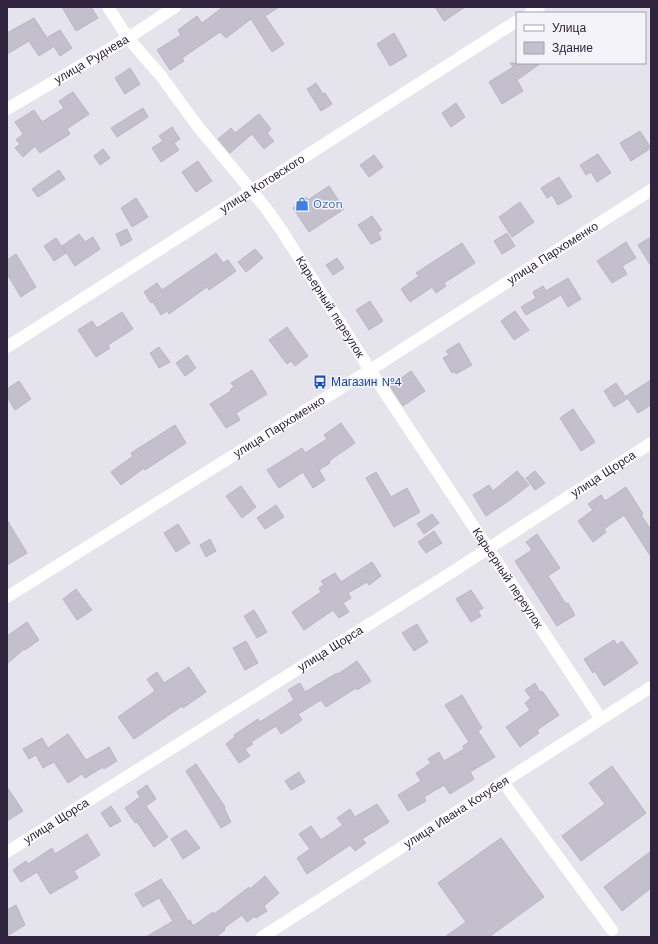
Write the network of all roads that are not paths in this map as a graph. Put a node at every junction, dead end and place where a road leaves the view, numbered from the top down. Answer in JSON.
{"nodes":[{"id":1,"x":108,"y":7,"type":"edge"},
{"id":2,"x":176,"y":7,"type":"edge"},
{"id":3,"x":516,"y":22,"type":"edge"},
{"id":4,"x":128,"y":38,"type":"junction"},
{"id":5,"x":7,"y":109,"type":"edge"},
{"id":6,"x":651,"y":190,"type":"edge"},
{"id":7,"x":252,"y":191,"type":"junction"},
{"id":8,"x":7,"y":347,"type":"edge"},
{"id":9,"x":370,"y":370,"type":"junction"},
{"id":10,"x":651,"y":443,"type":"edge"},
{"id":11,"x":488,"y":549,"type":"junction"},
{"id":12,"x":7,"y":597,"type":"edge"},
{"id":13,"x":651,"y":688,"type":"edge"},
{"id":14,"x":601,"y":719,"type":"junction"},
{"id":15,"x":503,"y":782,"type":"junction"},
{"id":16,"x":7,"y":852,"type":"edge"},
{"id":17,"x":612,"y":930,"type":"dead end"},
{"id":18,"x":262,"y":937,"type":"edge"}],
"edges":[{"from":1,"to":4,"type":"street","name":"Карьерный переулок"},
{"from":2,"to":4,"type":"street","name":"улица Руднева"},
{"from":3,"to":7,"type":"street","name":"улица Котовского"},
{"from":4,"to":5,"type":"street","name":"улица Руднева"},
{"from":4,"to":7,"type":"street","name":"Карьерный переулок"},
{"from":6,"to":9,"type":"street","name":"улица Пархоменко"},
{"from":7,"to":8,"type":"street","name":"улица Котовского"},
{"from":7,"to":9,"type":"street","name":"Карьерный переулок"},
{"from":9,"to":11,"type":"street","name":"Карьерный переулок"},
{"from":9,"to":12,"type":"street","name":"улица Пархоменко"},
{"from":10,"to":11,"type":"street","name":"улица Щорса"},
{"from":11,"to":14,"type":"street","name":"Карьерный переулок"},
{"from":11,"to":16,"type":"street","name":"улица Щорса"},
{"from":13,"to":14,"type":"street","name":"улица Ивана Кочубея"},
{"from":14,"to":15,"type":"street","name":"улица Ивана Кочубея"},
{"from":15,"to":17,"type":"street"},
{"from":15,"to":18,"type":"street","name":"улица Ивана Кочубея"}]}
